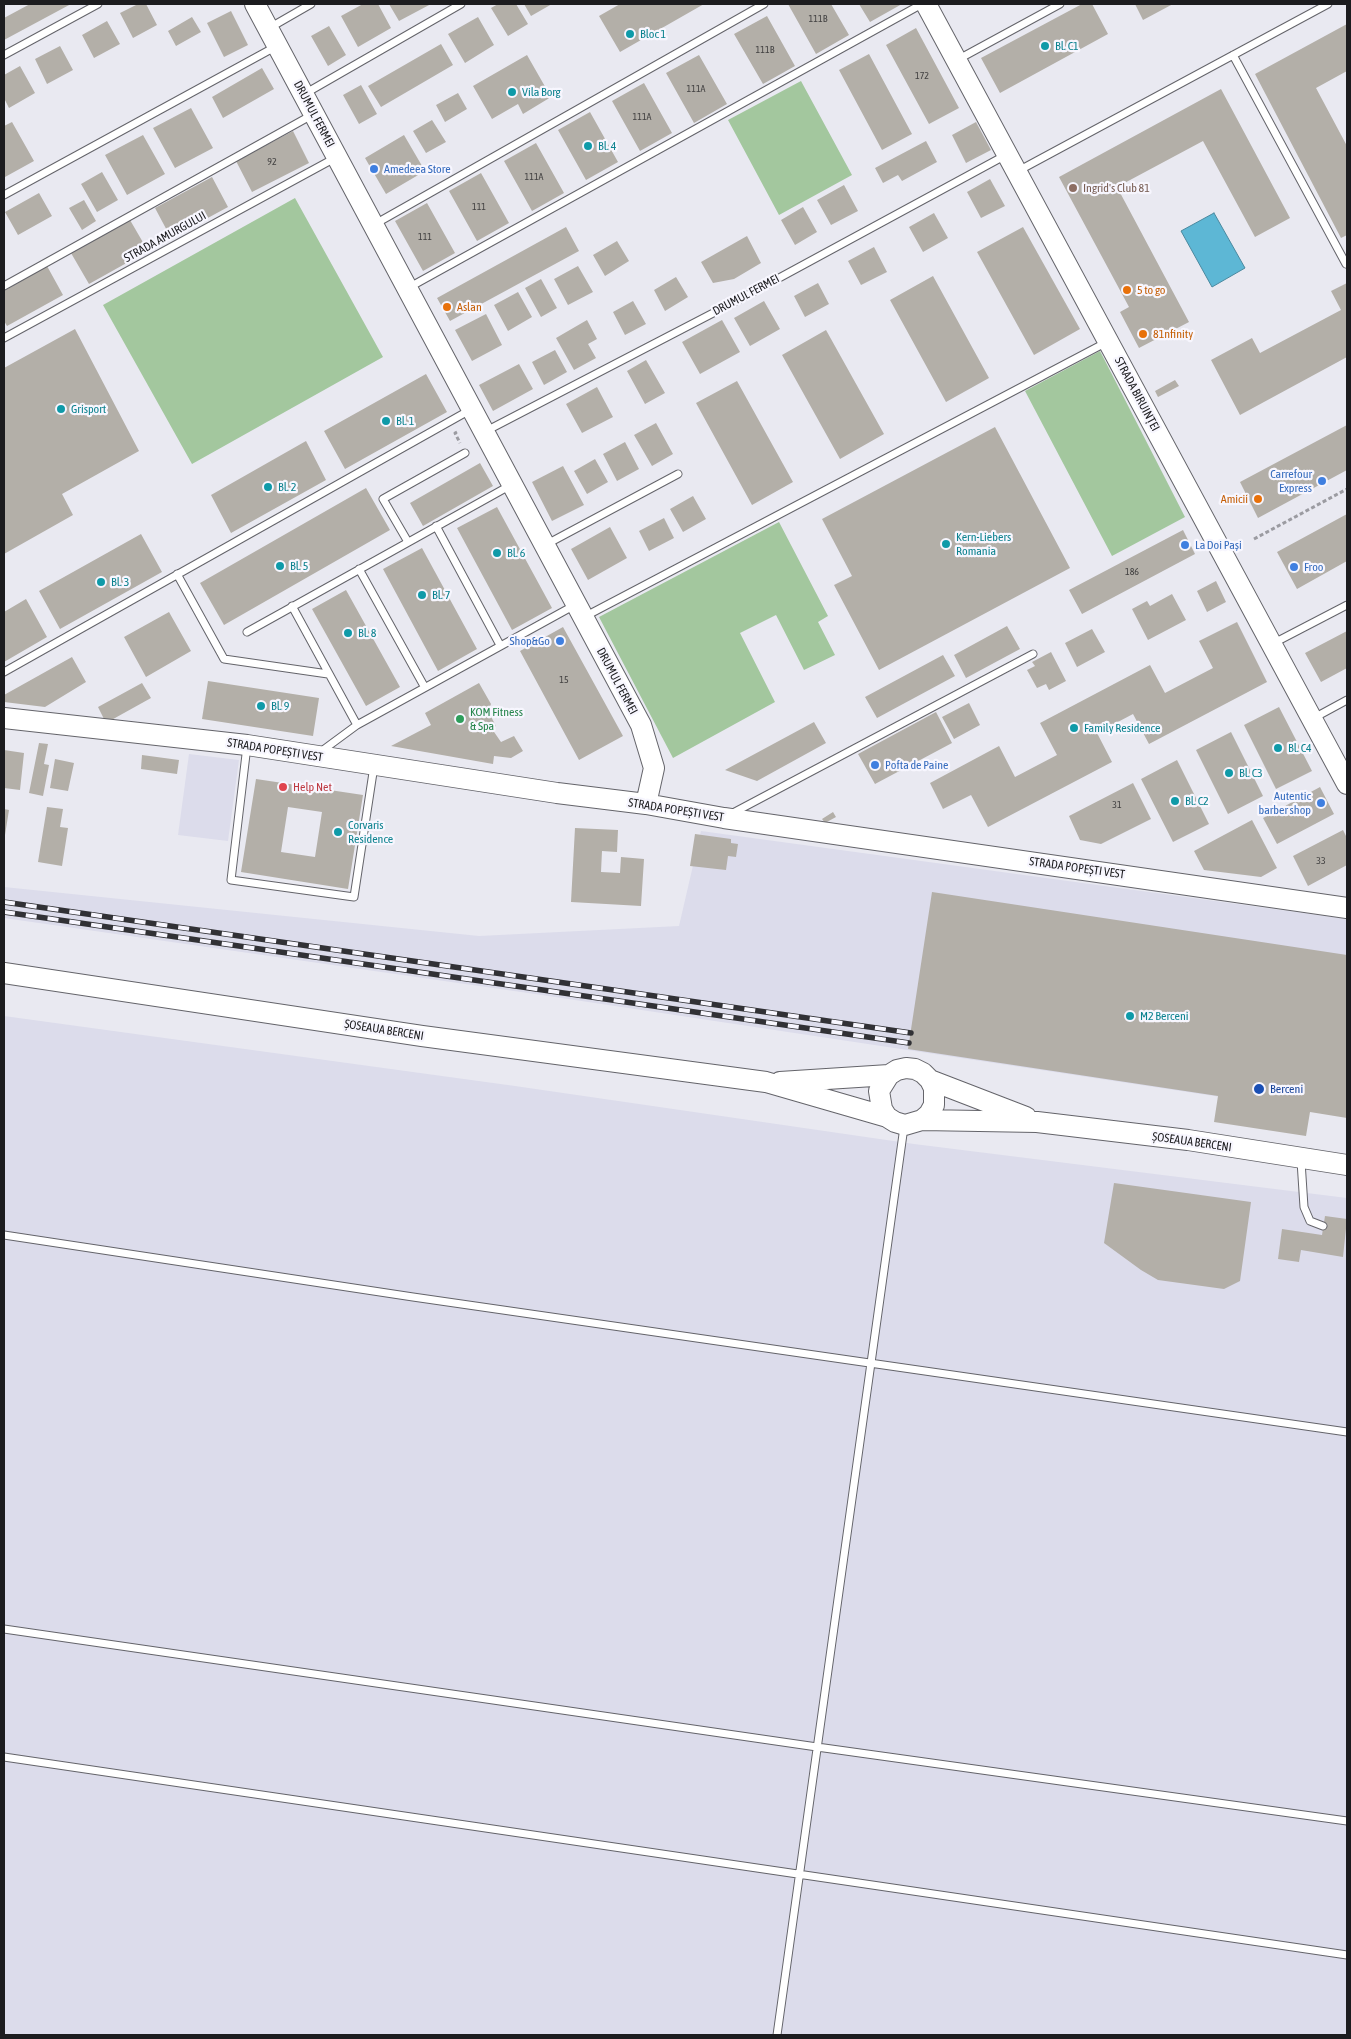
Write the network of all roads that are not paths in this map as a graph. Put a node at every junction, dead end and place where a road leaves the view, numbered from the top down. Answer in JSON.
{"nodes":[{"id":1,"x":98,"y":4,"type":"edge"},
{"id":2,"x":255,"y":4,"type":"edge"},
{"id":3,"x":311,"y":4,"type":"edge"},
{"id":4,"x":461,"y":4,"type":"edge"},
{"id":5,"x":764,"y":4,"type":"edge"},
{"id":6,"x":924,"y":4,"type":"edge"},
{"id":7,"x":1060,"y":4,"type":"edge"},
{"id":8,"x":1328,"y":4,"type":"edge"},
{"id":9,"x":273,"y":37,"type":"junction"},
{"id":10,"x":4,"y":54,"type":"edge"},
{"id":11,"x":1234,"y":55,"type":"junction"},
{"id":12,"x":956,"y":61,"type":"junction"},
{"id":13,"x":303,"y":94,"type":"junction"},
{"id":14,"x":314,"y":114,"type":"junction"},
{"id":15,"x":337,"y":157,"type":"junction"},
{"id":16,"x":1012,"y":164,"type":"junction"},
{"id":17,"x":4,"y":195,"type":"edge"},
{"id":18,"x":373,"y":225,"type":"junction"},
{"id":19,"x":1346,"y":264,"type":"dead end"},
{"id":20,"x":4,"y":286,"type":"edge"},
{"id":21,"x":407,"y":288,"type":"junction"},
{"id":22,"x":4,"y":338,"type":"edge"},
{"id":23,"x":1108,"y":341,"type":"junction"},
{"id":24,"x":472,"y":409,"type":"junction"},
{"id":25,"x":484,"y":432,"type":"junction"},
{"id":26,"x":465,"y":453,"type":"dead end"},
{"id":27,"x":678,"y":474,"type":"dead end"},
{"id":28,"x":512,"y":484,"type":"junction"},
{"id":29,"x":436,"y":526,"type":"junction"},
{"id":30,"x":408,"y":542,"type":"junction"},
{"id":31,"x":544,"y":545,"type":"junction"},
{"id":32,"x":359,"y":569,"type":"junction"},
{"id":33,"x":177,"y":574,"type":"junction"},
{"id":34,"x":1347,"y":605,"type":"edge"},
{"id":35,"x":292,"y":606,"type":"junction"},
{"id":36,"x":580,"y":611,"type":"junction"},
{"id":37,"x":247,"y":632,"type":"dead end"},
{"id":38,"x":1272,"y":644,"type":"junction"},
{"id":39,"x":500,"y":645,"type":"junction"},
{"id":40,"x":1033,"y":654,"type":"dead end"},
{"id":41,"x":4,"y":672,"type":"edge"},
{"id":42,"x":328,"y":674,"type":"junction"},
{"id":43,"x":424,"y":686,"type":"junction"},
{"id":44,"x":1347,"y":700,"type":"edge"},
{"id":45,"x":4,"y":718,"type":"edge"},
{"id":46,"x":1312,"y":719,"type":"junction"},
{"id":47,"x":356,"y":724,"type":"junction"},
{"id":48,"x":247,"y":745,"type":"junction"},
{"id":49,"x":315,"y":756,"type":"junction"},
{"id":50,"x":374,"y":766,"type":"junction"},
{"id":51,"x":1347,"y":784,"type":"edge"},
{"id":52,"x":646,"y":804,"type":"junction"},
{"id":53,"x":724,"y":818,"type":"junction"},
{"id":54,"x":1347,"y":908,"type":"edge"},
{"id":55,"x":4,"y":973,"type":"edge"},
{"id":56,"x":888,"y":1075,"type":"junction"},
{"id":57,"x":930,"y":1080,"type":"junction"},
{"id":58,"x":766,"y":1082,"type":"junction"},
{"id":59,"x":905,"y":1121,"type":"junction"},
{"id":60,"x":1037,"y":1122,"type":"junction"},
{"id":61,"x":1301,"y":1158,"type":"junction"},
{"id":62,"x":1347,"y":1165,"type":"edge"},
{"id":63,"x":1323,"y":1226,"type":"dead end"},
{"id":64,"x":4,"y":1235,"type":"edge"},
{"id":65,"x":871,"y":1362,"type":"junction"},
{"id":66,"x":1347,"y":1432,"type":"edge"},
{"id":67,"x":4,"y":1629,"type":"edge"},
{"id":68,"x":817,"y":1747,"type":"junction"},
{"id":69,"x":4,"y":1757,"type":"edge"},
{"id":70,"x":1347,"y":1821,"type":"edge"},
{"id":71,"x":800,"y":1874,"type":"junction"},
{"id":72,"x":1347,"y":1955,"type":"edge"},
{"id":73,"x":777,"y":2035,"type":"edge"}],
"edges":[{"from":1,"to":10,"type":"lane"},
{"from":2,"to":9,"type":"street","name":"DRUMUL FERMEI"},
{"from":3,"to":9,"type":"lane"},
{"from":4,"to":13,"type":"lane"},
{"from":5,"to":18,"type":"lane"},
{"from":6,"to":12,"type":"street","name":"STRADA BIRUINȚEI"},
{"from":6,"to":21,"type":"lane"},
{"from":7,"to":12,"type":"lane"},
{"from":8,"to":11,"type":"lane","name":"DRUMUL FERMEI"},
{"from":9,"to":13,"type":"street","name":"DRUMUL FERMEI"},
{"from":9,"to":17,"type":"lane"},
{"from":11,"to":16,"type":"lane","name":"DRUMUL FERMEI"},
{"from":11,"to":19,"type":"lane"},
{"from":12,"to":16,"type":"street","name":"STRADA BIRUINȚEI"},
{"from":13,"to":14,"type":"street","name":"DRUMUL FERMEI"},
{"from":14,"to":15,"type":"street","name":"DRUMUL FERMEI"},
{"from":14,"to":20,"type":"lane"},
{"from":15,"to":18,"type":"street","name":"DRUMUL FERMEI"},
{"from":15,"to":22,"type":"lane","name":"STRADA AMURGULUI"},
{"from":16,"to":23,"type":"street","name":"STRADA BIRUINȚEI"},
{"from":16,"to":25,"type":"lane","name":"DRUMUL FERMEI"},
{"from":18,"to":21,"type":"street","name":"DRUMUL FERMEI"},
{"from":21,"to":24,"type":"street","name":"DRUMUL FERMEI"},
{"from":23,"to":36,"type":"lane"},
{"from":23,"to":38,"type":"street","name":"STRADA BIRUINȚEI"},
{"from":24,"to":25,"type":"street","name":"DRUMUL FERMEI"},
{"from":24,"to":33,"type":"lane"},
{"from":25,"to":28,"type":"street","name":"DRUMUL FERMEI"},
{"from":26,"to":30,"type":"lane"},
{"from":27,"to":31,"type":"lane"},
{"from":28,"to":29,"type":"lane"},
{"from":28,"to":31,"type":"street","name":"DRUMUL FERMEI"},
{"from":29,"to":30,"type":"lane"},
{"from":29,"to":39,"type":"lane"},
{"from":30,"to":32,"type":"lane"},
{"from":31,"to":36,"type":"street","name":"DRUMUL FERMEI"},
{"from":32,"to":35,"type":"lane"},
{"from":32,"to":43,"type":"lane"},
{"from":33,"to":41,"type":"lane"},
{"from":33,"to":42,"type":"lane"},
{"from":34,"to":38,"type":"lane"},
{"from":35,"to":37,"type":"lane"},
{"from":35,"to":42,"type":"lane"},
{"from":36,"to":39,"type":"lane"},
{"from":36,"to":52,"type":"street","name":"DRUMUL FERMEI"},
{"from":38,"to":46,"type":"street","name":"STRADA BIRUINȚEI"},
{"from":39,"to":43,"type":"lane"},
{"from":40,"to":53,"type":"lane"},
{"from":42,"to":47,"type":"lane"},
{"from":43,"to":47,"type":"lane"},
{"from":44,"to":46,"type":"lane"},
{"from":45,"to":48,"type":"street","name":"STRADA POPEȘTI VEST"},
{"from":46,"to":51,"type":"street","name":"STRADA BIRUINȚEI"},
{"from":47,"to":49,"type":"lane"},
{"from":48,"to":49,"type":"street","name":"STRADA POPEȘTI VEST"},
{"from":48,"to":50,"type":"lane"},
{"from":49,"to":50,"type":"street","name":"STRADA POPEȘTI VEST"},
{"from":50,"to":52,"type":"street","name":"STRADA POPEȘTI VEST"},
{"from":52,"to":53,"type":"street","name":"STRADA POPEȘTI VEST"},
{"from":53,"to":54,"type":"street","name":"STRADA POPEȘTI VEST"},
{"from":55,"to":58,"type":"street","name":"ȘOSEAUA BERCENI"},
{"from":56,"to":57,"type":"street","name":"ȘOSEAUA BERCENI"},
{"from":56,"to":58,"type":"street","name":"ȘOSEAUA BERCENI"},
{"from":56,"to":59,"type":"street"},
{"from":57,"to":59,"type":"street"},
{"from":57,"to":60,"type":"street","name":"ȘOSEAUA BERCENI"},
{"from":58,"to":59,"type":"street","name":"ȘOSEAUA BERCENI"},
{"from":59,"to":60,"type":"street","name":"ȘOSEAUA BERCENI"},
{"from":59,"to":65,"type":"lane"},
{"from":60,"to":61,"type":"street","name":"ȘOSEAUA BERCENI"},
{"from":61,"to":62,"type":"street","name":"ȘOSEAUA BERCENI"},
{"from":61,"to":63,"type":"lane"},
{"from":64,"to":65,"type":"lane"},
{"from":65,"to":66,"type":"lane"},
{"from":65,"to":68,"type":"lane"},
{"from":67,"to":68,"type":"lane"},
{"from":68,"to":70,"type":"lane"},
{"from":68,"to":71,"type":"lane"},
{"from":69,"to":71,"type":"lane"},
{"from":71,"to":72,"type":"lane"},
{"from":71,"to":73,"type":"lane"}]}
